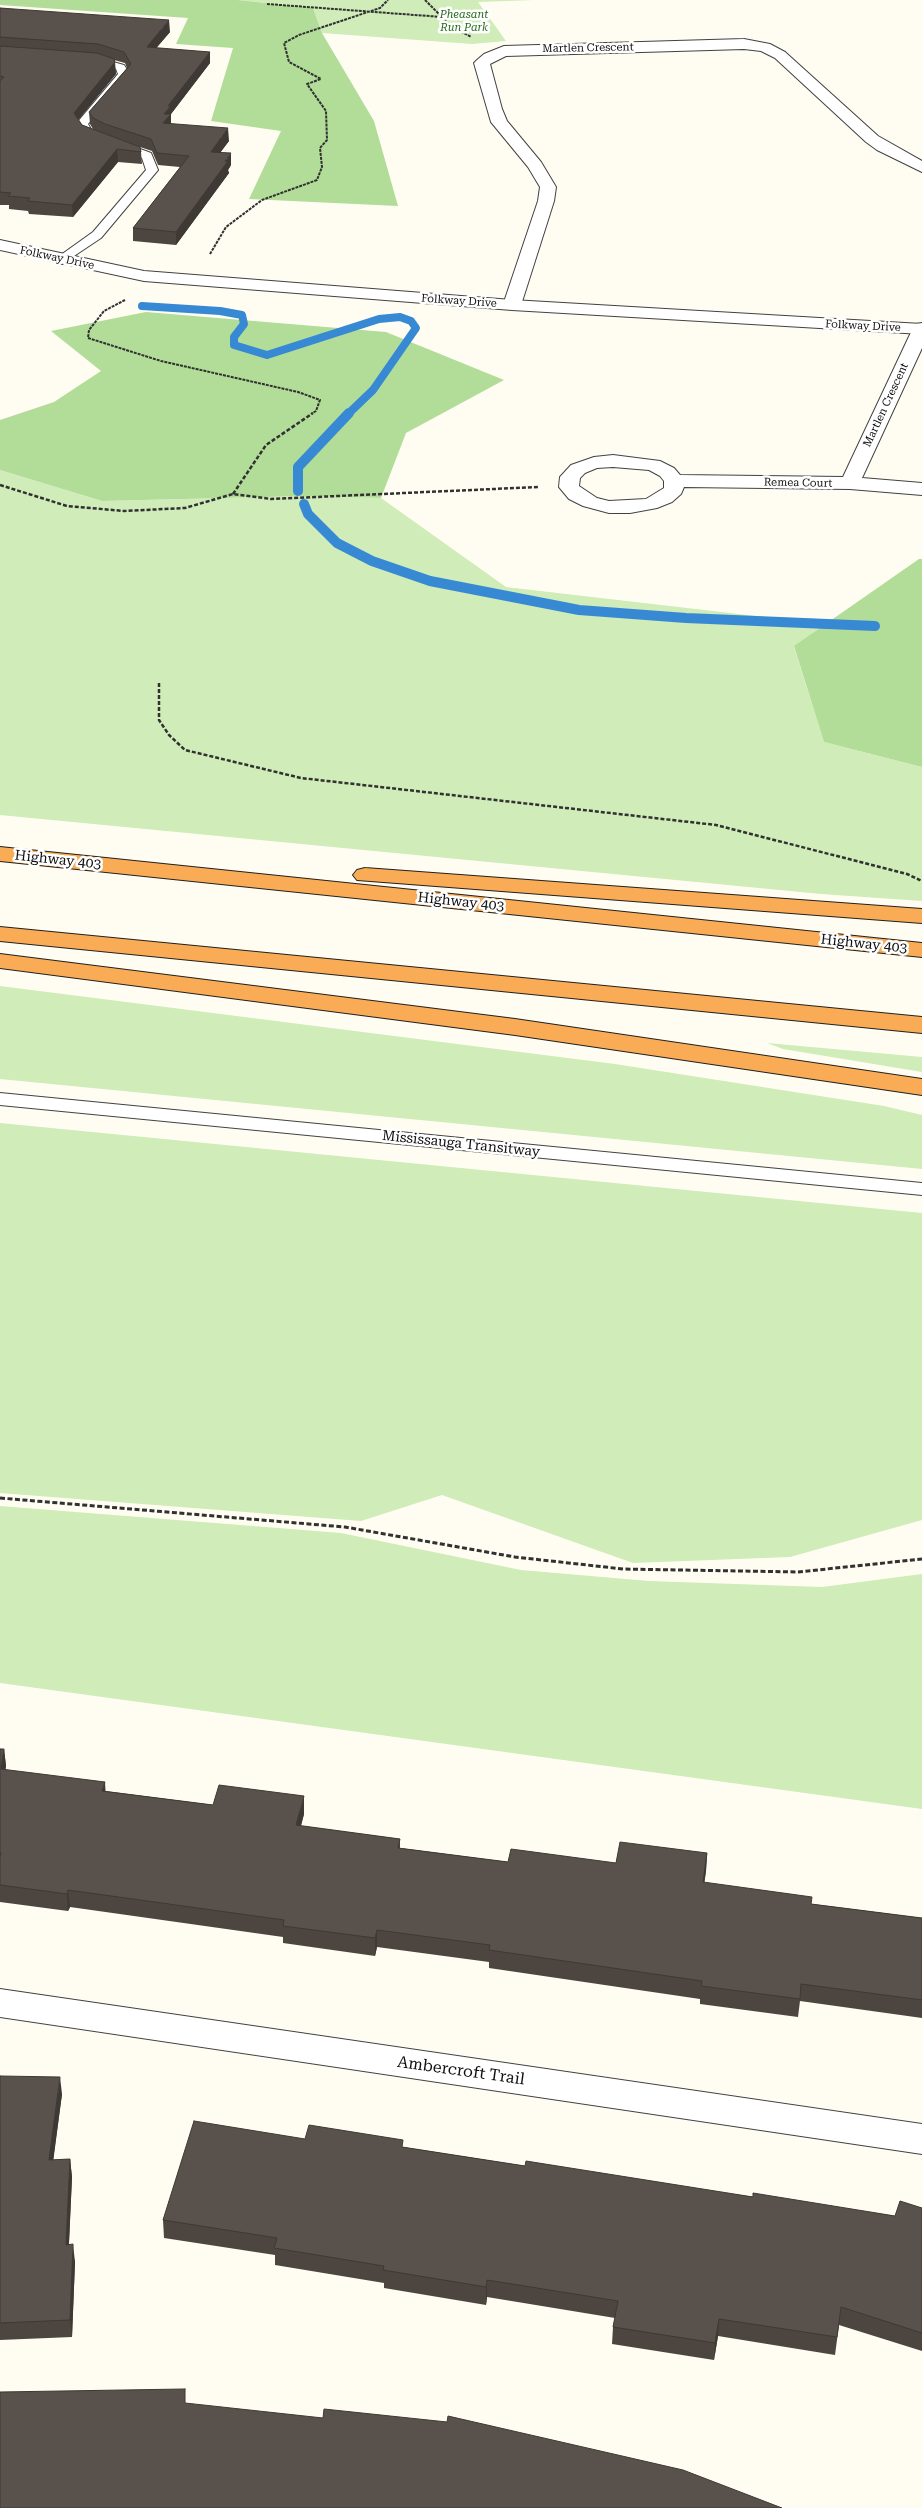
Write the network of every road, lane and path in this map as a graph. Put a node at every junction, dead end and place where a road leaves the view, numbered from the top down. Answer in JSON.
{"nodes":[{"id":1,"x":388,"y":0,"type":"edge"},
{"id":2,"x":426,"y":0,"type":"edge"},
{"id":3,"x":267,"y":4,"type":"dead end"},
{"id":4,"x":369,"y":12,"type":"junction"},
{"id":5,"x":442,"y":16,"type":"junction"},
{"id":6,"x":504,"y":51,"type":"junction"},
{"id":7,"x":80,"y":58,"type":"edge"},
{"id":8,"x":922,"y":167,"type":"edge"},
{"id":9,"x":0,"y":245,"type":"edge"},
{"id":10,"x":62,"y":260,"type":"junction"},
{"id":11,"x":512,"y":305,"type":"junction"},
{"id":12,"x":922,"y":329,"type":"edge"},
{"id":13,"x":674,"y":481,"type":"junction"},
{"id":14,"x":850,"y":483,"type":"junction"},
{"id":15,"x":0,"y":485,"type":"edge"},
{"id":16,"x":569,"y":487,"type":"junction"},
{"id":17,"x":922,"y":489,"type":"edge"},
{"id":18,"x":159,"y":684,"type":"dead end"},
{"id":19,"x":0,"y":854,"type":"edge"},
{"id":20,"x":922,"y":881,"type":"edge"},
{"id":21,"x":307,"y":885,"type":"junction"},
{"id":22,"x":922,"y":916,"type":"edge"},
{"id":23,"x":0,"y":934,"type":"edge"},
{"id":24,"x":922,"y":950,"type":"edge"},
{"id":25,"x":0,"y":961,"type":"edge"},
{"id":26,"x":922,"y":1025,"type":"edge"},
{"id":27,"x":922,"y":1087,"type":"edge"},
{"id":28,"x":0,"y":1099,"type":"edge"},
{"id":29,"x":922,"y":1189,"type":"edge"},
{"id":30,"x":0,"y":1498,"type":"edge"},
{"id":31,"x":922,"y":1559,"type":"edge"},
{"id":32,"x":0,"y":2003,"type":"edge"},
{"id":33,"x":922,"y":2139,"type":"edge"}],
"edges":[{"from":1,"to":4,"type":"path"},
{"from":2,"to":5,"type":"path"},
{"from":3,"to":4,"type":"path"},
{"from":4,"to":5,"type":"path"},
{"from":5,"to":6,"type":"path"},
{"from":6,"to":8,"type":"street","name":"Martlen Crescent"},
{"from":6,"to":11,"type":"street","name":"Martlen Crescent"},
{"from":7,"to":10,"type":"lane"},
{"from":9,"to":10,"type":"street","name":"Folkway Drive"},
{"from":10,"to":11,"type":"street","name":"Folkway Drive"},
{"from":11,"to":12,"type":"street","name":"Folkway Drive"},
{"from":12,"to":14,"type":"street","name":"Martlen Crescent"},
{"from":13,"to":14,"type":"street","name":"Remea Court"},
{"from":13,"to":16,"type":"street"},
{"from":13,"to":16,"type":"street"},
{"from":14,"to":17,"type":"street","name":"Remea Court"},
{"from":15,"to":16,"type":"path"},
{"from":18,"to":20,"type":"path"},
{"from":19,"to":21,"type":"highway","name":"Highway 403"},
{"from":21,"to":22,"type":"highway"},
{"from":21,"to":24,"type":"highway","name":"Highway 403"},
{"from":23,"to":26,"type":"highway"},
{"from":25,"to":27,"type":"highway"},
{"from":28,"to":29,"type":"lane","name":"Mississauga Transitway"},
{"from":30,"to":31,"type":"path"},
{"from":32,"to":33,"type":"street","name":"Ambercroft Trail"}]}
